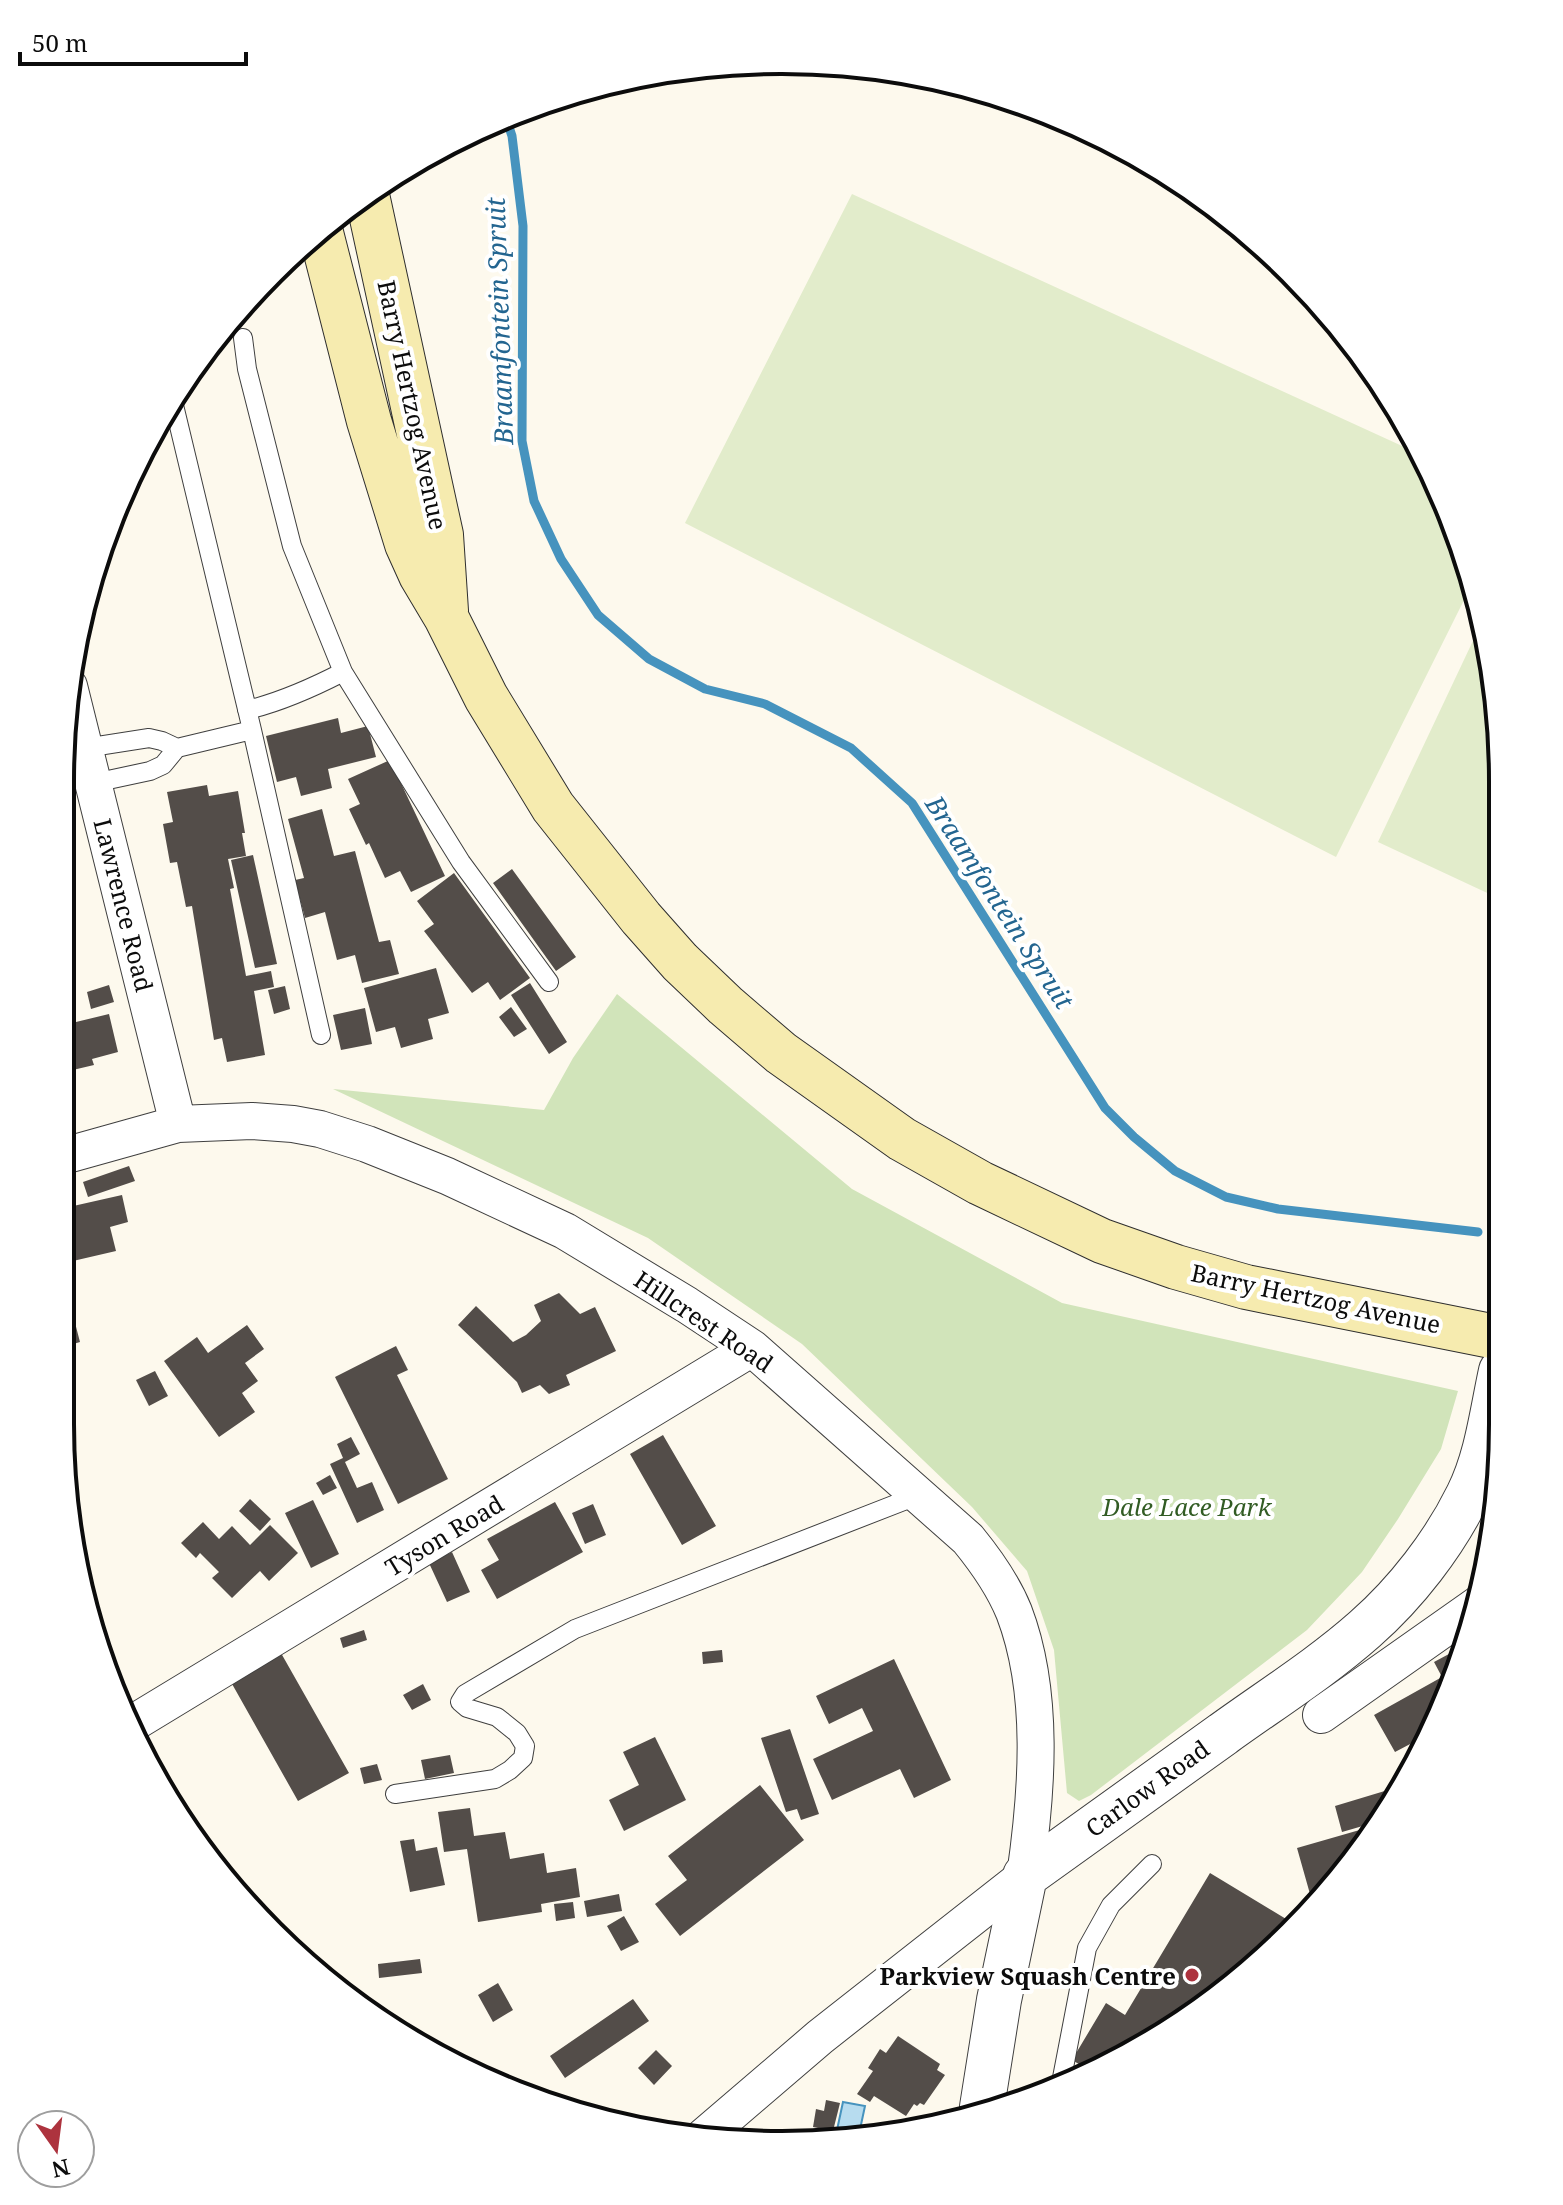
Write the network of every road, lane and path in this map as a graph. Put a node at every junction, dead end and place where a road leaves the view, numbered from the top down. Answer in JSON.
{"nodes":[{"id":1,"x":370,"y":206,"type":"edge"},
{"id":2,"x":324,"y":243,"type":"edge"},
{"id":3,"x":243,"y":338,"type":"dead end"},
{"id":4,"x":176,"y":416,"type":"edge"},
{"id":5,"x":446,"y":617,"type":"junction"},
{"id":6,"x":343,"y":672,"type":"junction"},
{"id":7,"x":247,"y":710,"type":"junction"},
{"id":8,"x":77,"y":719,"type":"edge"},
{"id":9,"x":252,"y":730,"type":"junction"},
{"id":10,"x":85,"y":748,"type":"junction"},
{"id":11,"x":177,"y":748,"type":"junction"},
{"id":12,"x":94,"y":783,"type":"junction"},
{"id":13,"x":549,"y":982,"type":"dead end"},
{"id":14,"x":321,"y":1035,"type":"dead end"},
{"id":15,"x":178,"y":1124,"type":"junction"},
{"id":16,"x":74,"y":1153,"type":"edge"},
{"id":17,"x":1489,"y":1336,"type":"edge"},
{"id":18,"x":752,"y":1348,"type":"junction"},
{"id":19,"x":1489,"y":1428,"type":"edge"},
{"id":20,"x":919,"y":1495,"type":"junction"},
{"id":21,"x":1462,"y":1615,"type":"edge"},
{"id":22,"x":1321,"y":1715,"type":"dead end"},
{"id":23,"x":139,"y":1719,"type":"edge"},
{"id":24,"x":395,"y":1794,"type":"dead end"},
{"id":25,"x":1152,"y":1864,"type":"dead end"},
{"id":26,"x":1025,"y":1876,"type":"junction"},
{"id":27,"x":1063,"y":2072,"type":"edge"},
{"id":28,"x":983,"y":2101,"type":"edge"},
{"id":29,"x":715,"y":2127,"type":"edge"}],
"edges":[{"from":1,"to":5,"type":"main road","name":"Barry Hertzog Avenue"},
{"from":2,"to":5,"type":"main road","name":"Barry Hertzog Avenue"},
{"from":3,"to":6,"type":"lane"},
{"from":4,"to":7,"type":"lane"},
{"from":5,"to":17,"type":"main road","name":"Barry Hertzog Avenue"},
{"from":6,"to":7,"type":"lane"},
{"from":6,"to":13,"type":"lane"},
{"from":7,"to":9,"type":"lane"},
{"from":8,"to":10,"type":"street","name":"Lawrence Road"},
{"from":9,"to":11,"type":"lane"},
{"from":9,"to":14,"type":"lane"},
{"from":10,"to":11,"type":"lane"},
{"from":10,"to":12,"type":"street","name":"Lawrence Road"},
{"from":11,"to":12,"type":"lane"},
{"from":12,"to":15,"type":"street","name":"Lawrence Road"},
{"from":15,"to":16,"type":"street","name":"Hillcrest Road"},
{"from":15,"to":18,"type":"street","name":"Hillcrest Road"},
{"from":18,"to":20,"type":"street","name":"Hillcrest Road"},
{"from":18,"to":23,"type":"street","name":"Tyson Road"},
{"from":19,"to":26,"type":"street","name":"Carlow Road"},
{"from":20,"to":24,"type":"lane"},
{"from":20,"to":26,"type":"street","name":"Hillcrest Road"},
{"from":21,"to":22,"type":"street"},
{"from":25,"to":27,"type":"lane"},
{"from":26,"to":28,"type":"street"},
{"from":26,"to":29,"type":"street","name":"Carlow Road"}]}
